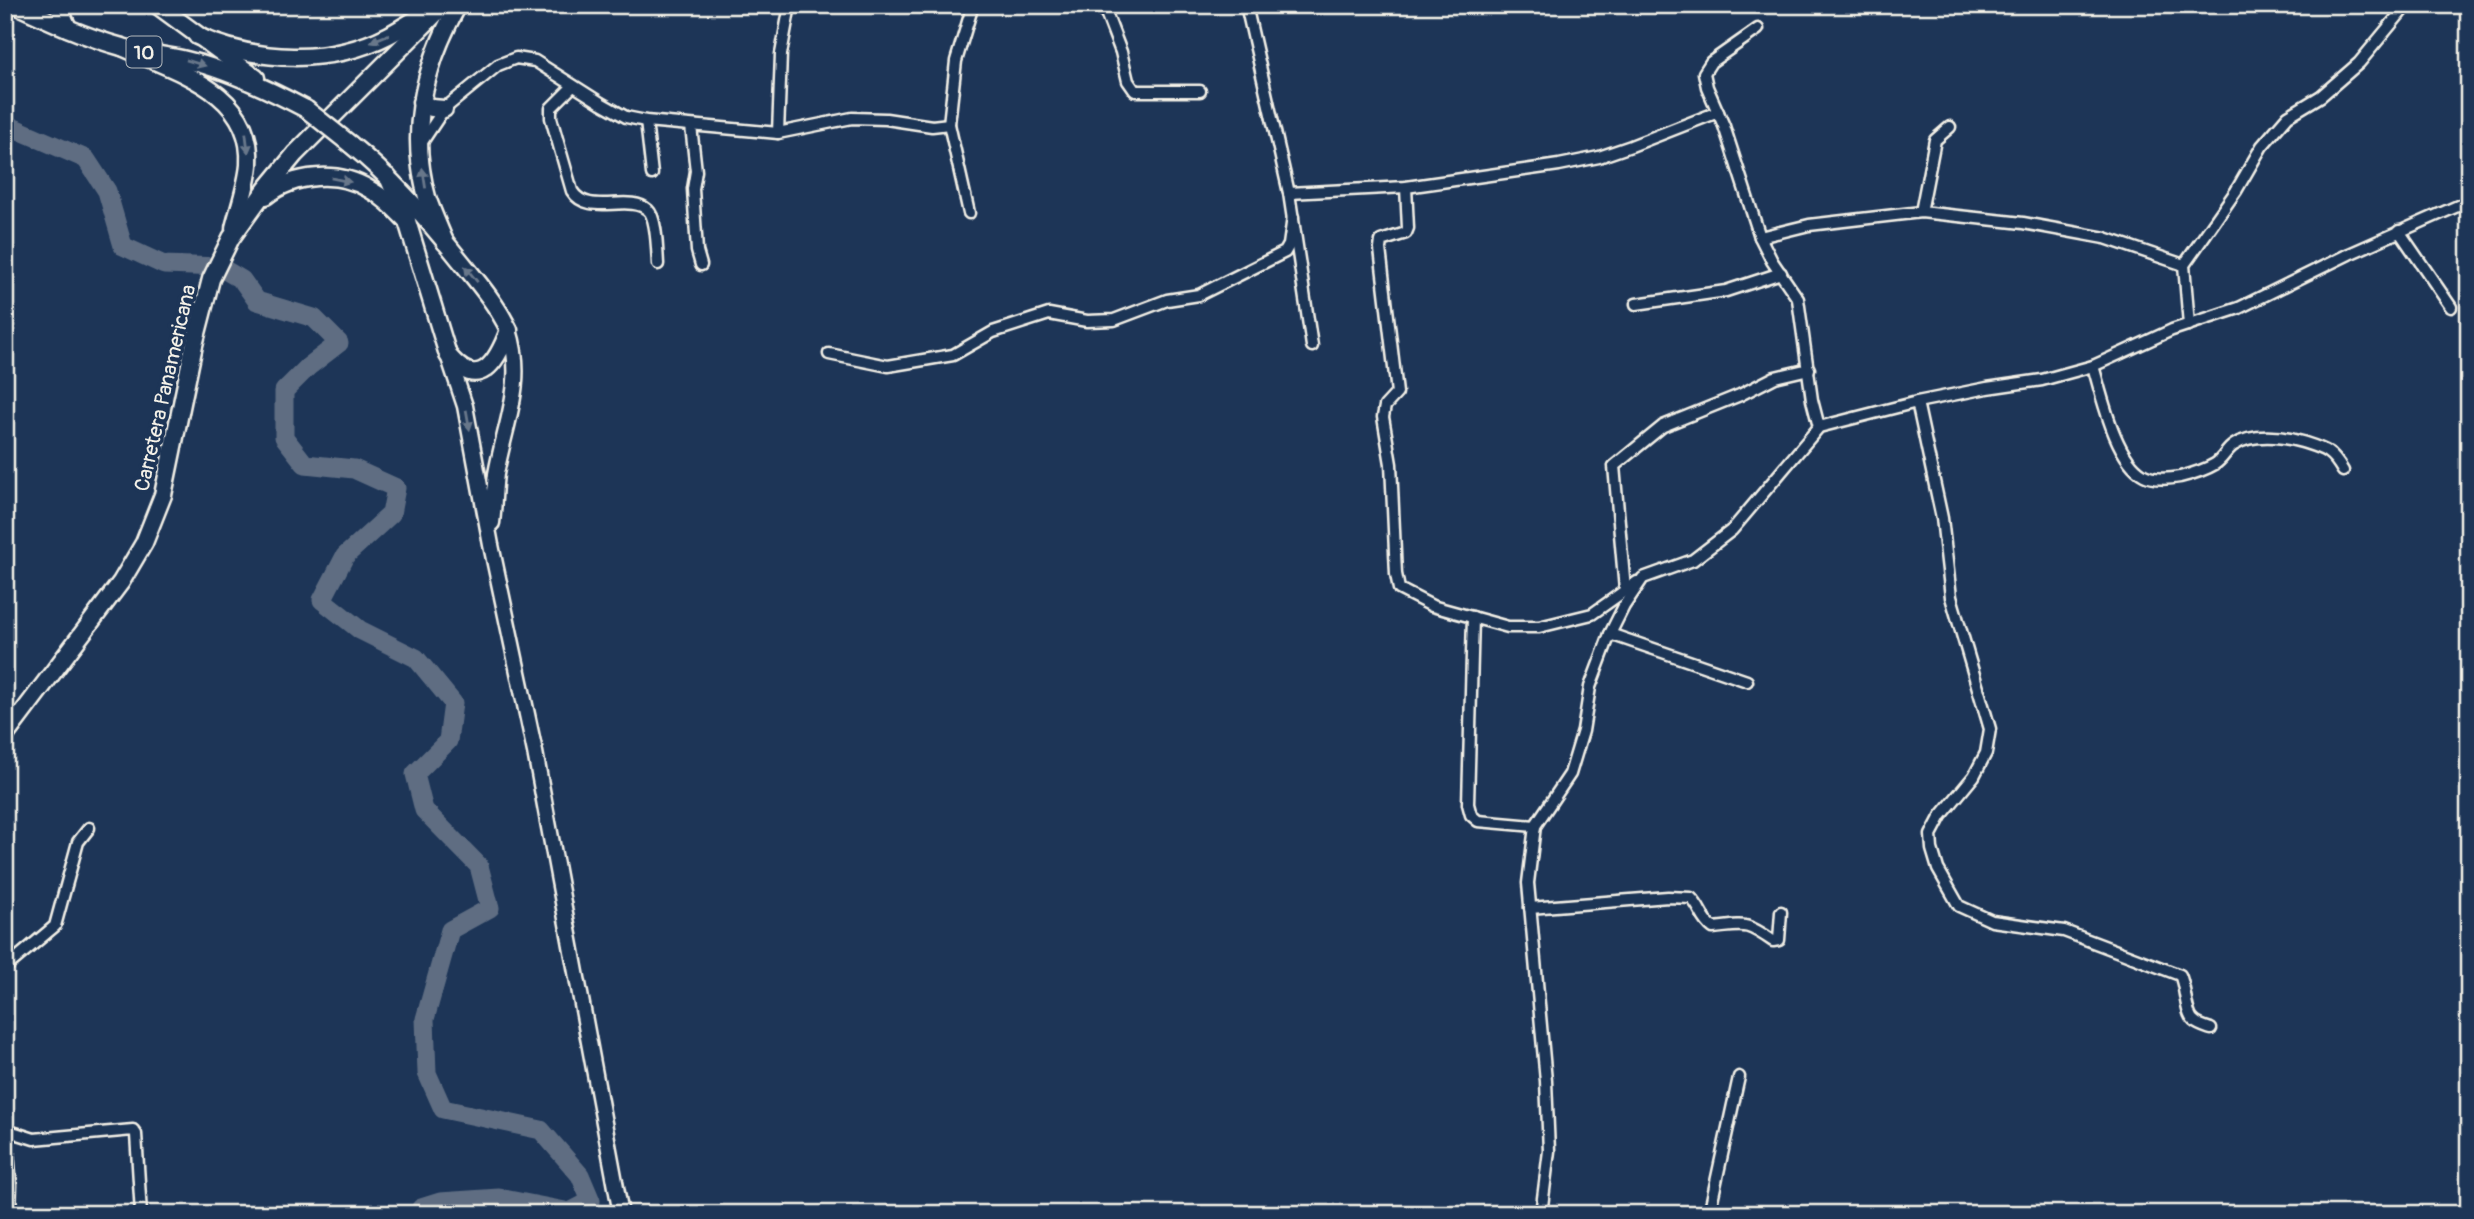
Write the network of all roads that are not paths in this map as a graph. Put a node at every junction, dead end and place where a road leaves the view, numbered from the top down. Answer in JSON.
{"nodes":[{"id":1,"x":16,"y":5,"type":"edge"},
{"id":2,"x":58,"y":5,"type":"edge"},
{"id":3,"x":157,"y":5,"type":"edge"},
{"id":4,"x":441,"y":5,"type":"edge"},
{"id":5,"x":458,"y":5,"type":"edge"},
{"id":6,"x":790,"y":5,"type":"edge"},
{"id":7,"x":973,"y":5,"type":"edge"},
{"id":8,"x":1103,"y":5,"type":"edge"},
{"id":9,"x":1247,"y":5,"type":"edge"},
{"id":10,"x":2407,"y":5,"type":"edge"},
{"id":11,"x":68,"y":27,"type":"junction"},
{"id":12,"x":1758,"y":29,"type":"dead end"},
{"id":13,"x":197,"y":36,"type":"junction"},
{"id":14,"x":122,"y":47,"type":"junction"},
{"id":15,"x":573,"y":86,"type":"junction"},
{"id":16,"x":1200,"y":91,"type":"dead end"},
{"id":17,"x":275,"y":92,"type":"junction"},
{"id":18,"x":421,"y":102,"type":"junction"},
{"id":19,"x":444,"y":109,"type":"junction"},
{"id":20,"x":1718,"y":112,"type":"junction"},
{"id":21,"x":646,"y":121,"type":"junction"},
{"id":22,"x":948,"y":124,"type":"junction"},
{"id":23,"x":691,"y":126,"type":"junction"},
{"id":24,"x":1950,"y":127,"type":"dead end"},
{"id":25,"x":778,"y":133,"type":"junction"},
{"id":26,"x":419,"y":148,"type":"junction"},
{"id":27,"x":652,"y":174,"type":"dead end"},
{"id":28,"x":388,"y":177,"type":"junction"},
{"id":29,"x":1406,"y":187,"type":"junction"},
{"id":30,"x":1289,"y":193,"type":"junction"},
{"id":31,"x":2469,"y":201,"type":"edge"},
{"id":32,"x":256,"y":204,"type":"junction"},
{"id":33,"x":1921,"y":212,"type":"junction"},
{"id":34,"x":969,"y":213,"type":"dead end"},
{"id":35,"x":1293,"y":217,"type":"junction"},
{"id":36,"x":407,"y":221,"type":"junction"},
{"id":37,"x":2399,"y":231,"type":"junction"},
{"id":38,"x":1760,"y":237,"type":"junction"},
{"id":39,"x":231,"y":238,"type":"junction"},
{"id":40,"x":445,"y":242,"type":"junction"},
{"id":41,"x":659,"y":264,"type":"dead end"},
{"id":42,"x":701,"y":265,"type":"dead end"},
{"id":43,"x":2184,"y":265,"type":"junction"},
{"id":44,"x":1781,"y":273,"type":"junction"},
{"id":45,"x":1636,"y":304,"type":"dead end"},
{"id":46,"x":2451,"y":307,"type":"dead end"},
{"id":47,"x":2189,"y":325,"type":"junction"},
{"id":48,"x":509,"y":330,"type":"junction"},
{"id":49,"x":1312,"y":346,"type":"dead end"},
{"id":50,"x":829,"y":354,"type":"dead end"},
{"id":51,"x":448,"y":355,"type":"junction"},
{"id":52,"x":2092,"y":366,"type":"junction"},
{"id":53,"x":1809,"y":369,"type":"junction"},
{"id":54,"x":1917,"y":402,"type":"junction"},
{"id":55,"x":1819,"y":427,"type":"junction"},
{"id":56,"x":2343,"y":471,"type":"dead end"},
{"id":57,"x":491,"y":545,"type":"junction"},
{"id":58,"x":1643,"y":578,"type":"junction"},
{"id":59,"x":1625,"y":590,"type":"junction"},
{"id":60,"x":1473,"y":617,"type":"junction"},
{"id":61,"x":1610,"y":634,"type":"junction"},
{"id":62,"x":1747,"y":681,"type":"dead end"},
{"id":63,"x":5,"y":736,"type":"edge"},
{"id":64,"x":1535,"y":826,"type":"junction"},
{"id":65,"x":89,"y":828,"type":"dead end"},
{"id":66,"x":1530,"y":908,"type":"junction"},
{"id":67,"x":1780,"y":912,"type":"dead end"},
{"id":68,"x":5,"y":968,"type":"edge"},
{"id":69,"x":2211,"y":1029,"type":"dead end"},
{"id":70,"x":1739,"y":1077,"type":"dead end"},
{"id":71,"x":6,"y":1126,"type":"edge"},
{"id":72,"x":10,"y":1214,"type":"edge"},
{"id":73,"x":141,"y":1214,"type":"edge"},
{"id":74,"x":621,"y":1214,"type":"edge"},
{"id":75,"x":1541,"y":1214,"type":"edge"},
{"id":76,"x":1709,"y":1214,"type":"edge"}],
"edges":[{"from":1,"to":11,"type":"main road","number":"10"},
{"from":2,"to":11,"type":"main road"},
{"from":3,"to":13,"type":"main road","number":"10"},
{"from":4,"to":13,"type":"main road","one_way":true},
{"from":4,"to":32,"type":"main road","name":"Carretera Panamericana"},
{"from":5,"to":18,"type":"main road"},
{"from":6,"to":25,"type":"street"},
{"from":7,"to":22,"type":"street"},
{"from":8,"to":16,"type":"street"},
{"from":9,"to":30,"type":"street"},
{"from":10,"to":43,"type":"street"},
{"from":11,"to":14,"type":"main road","number":"10"},
{"from":12,"to":20,"type":"street"},
{"from":13,"to":17,"type":"main road","number":"10"},
{"from":14,"to":17,"type":"main road","number":"10","one_way":true},
{"from":14,"to":39,"type":"main road","one_way":true},
{"from":15,"to":19,"type":"street"},
{"from":15,"to":21,"type":"street"},
{"from":15,"to":41,"type":"street"},
{"from":17,"to":28,"type":"main road","number":"10","bridge":true},
{"from":18,"to":19,"type":"main road"},
{"from":18,"to":26,"type":"main road"},
{"from":19,"to":26,"type":"street"},
{"from":20,"to":29,"type":"street"},
{"from":20,"to":38,"type":"street"},
{"from":21,"to":23,"type":"street"},
{"from":21,"to":27,"type":"street"},
{"from":22,"to":25,"type":"street"},
{"from":22,"to":34,"type":"street"},
{"from":23,"to":25,"type":"street"},
{"from":23,"to":42,"type":"street"},
{"from":24,"to":33,"type":"street"},
{"from":40,"to":26,"type":"main road","one_way":true},
{"from":28,"to":36,"type":"main road","number":"10"},
{"from":28,"to":40,"type":"main road","number":"10"},
{"from":29,"to":30,"type":"street"},
{"from":29,"to":60,"type":"street"},
{"from":30,"to":35,"type":"street"},
{"from":31,"to":37,"type":"street"},
{"from":32,"to":36,"type":"main road","one_way":true},
{"from":32,"to":39,"type":"main road","name":"Carretera Panamericana"},
{"from":33,"to":38,"type":"street"},
{"from":33,"to":43,"type":"street"},
{"from":35,"to":49,"type":"street"},
{"from":35,"to":50,"type":"street"},
{"from":36,"to":51,"type":"main road","number":"10"},
{"from":37,"to":46,"type":"street"},
{"from":37,"to":47,"type":"street"},
{"from":38,"to":44,"type":"street"},
{"from":39,"to":63,"type":"main road","name":"Carretera Panamericana"},
{"from":48,"to":40,"type":"main road","number":"10","one_way":true},
{"from":43,"to":47,"type":"street"},
{"from":44,"to":45,"type":"street"},
{"from":44,"to":53,"type":"street"},
{"from":47,"to":52,"type":"street"},
{"from":48,"to":51,"type":"main road"},
{"from":48,"to":57,"type":"main road","number":"10"},
{"from":51,"to":57,"type":"main road","number":"10","one_way":true},
{"from":52,"to":54,"type":"street"},
{"from":52,"to":56,"type":"street"},
{"from":53,"to":55,"type":"street"},
{"from":53,"to":59,"type":"street"},
{"from":54,"to":55,"type":"street"},
{"from":54,"to":69,"type":"street"},
{"from":55,"to":58,"type":"street"},
{"from":57,"to":74,"type":"main road","number":"10"},
{"from":58,"to":59,"type":"street"},
{"from":58,"to":61,"type":"street"},
{"from":59,"to":60,"type":"street"},
{"from":60,"to":64,"type":"street"},
{"from":61,"to":62,"type":"street"},
{"from":61,"to":64,"type":"street"},
{"from":64,"to":66,"type":"street"},
{"from":65,"to":68,"type":"street"},
{"from":66,"to":67,"type":"street"},
{"from":66,"to":75,"type":"street"},
{"from":70,"to":76,"type":"street"},
{"from":71,"to":72,"type":"street"},
{"from":71,"to":73,"type":"street"}]}
